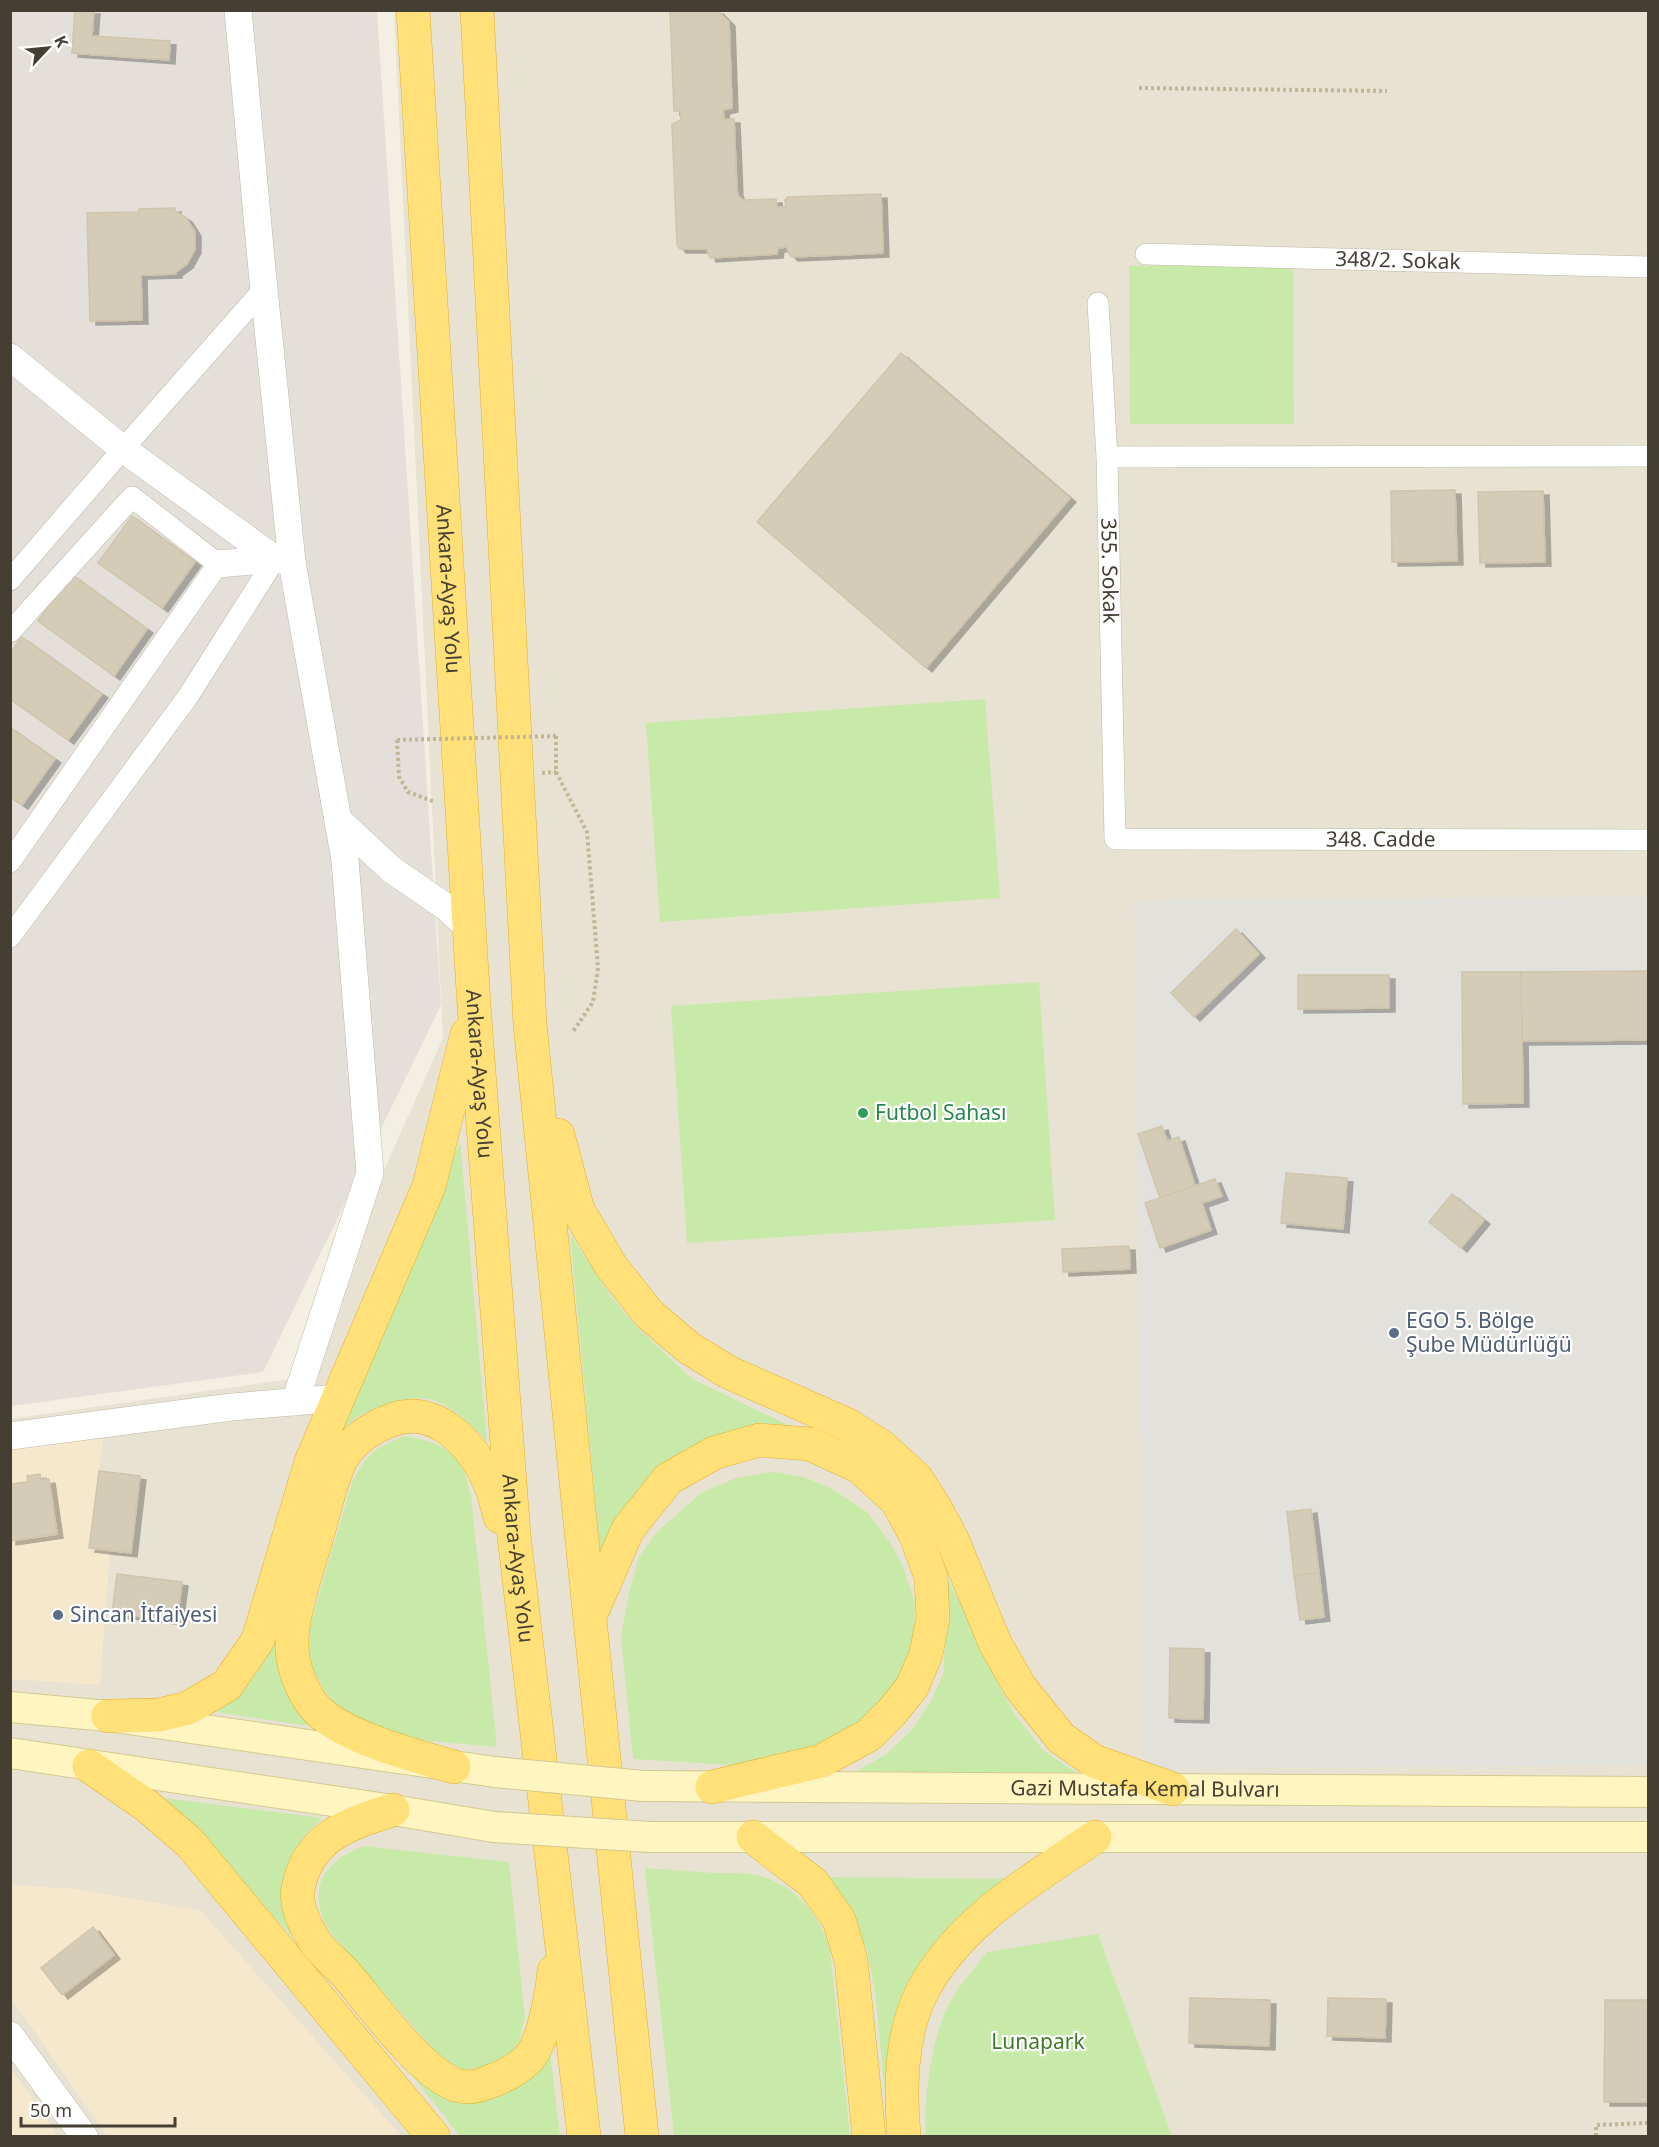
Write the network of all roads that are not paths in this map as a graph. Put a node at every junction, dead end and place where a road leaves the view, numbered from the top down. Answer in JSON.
{"nodes":[{"id":1,"x":238,"y":10,"type":"edge"},
{"id":2,"x":413,"y":10,"type":"edge"},
{"id":3,"x":477,"y":10,"type":"edge"},
{"id":4,"x":1146,"y":254,"type":"dead end"},
{"id":5,"x":1648,"y":267,"type":"edge"},
{"id":6,"x":264,"y":289,"type":"junction"},
{"id":7,"x":1098,"y":303,"type":"dead end"},
{"id":8,"x":10,"y":357,"type":"edge"},
{"id":9,"x":123,"y":448,"type":"junction"},
{"id":10,"x":1648,"y":456,"type":"edge"},
{"id":11,"x":1107,"y":457,"type":"junction"},
{"id":12,"x":284,"y":560,"type":"junction"},
{"id":13,"x":218,"y":564,"type":"junction"},
{"id":14,"x":10,"y":580,"type":"edge"},
{"id":15,"x":10,"y":632,"type":"edge"},
{"id":16,"x":338,"y":820,"type":"junction"},
{"id":17,"x":1115,"y":839,"type":"joint"},
{"id":18,"x":1648,"y":840,"type":"edge"},
{"id":19,"x":10,"y":862,"type":"edge"},
{"id":20,"x":469,"y":928,"type":"junction"},
{"id":21,"x":10,"y":936,"type":"edge"},
{"id":22,"x":474,"y":1006,"type":"junction"},
{"id":23,"x":530,"y":1024,"type":"junction"},
{"id":24,"x":339,"y":1398,"type":"junction"},
{"id":25,"x":295,"y":1402,"type":"junction"},
{"id":26,"x":10,"y":1436,"type":"edge"},
{"id":27,"x":524,"y":1613,"type":"junction"},
{"id":28,"x":590,"y":1616,"type":"junction"},
{"id":29,"x":10,"y":1707,"type":"edge"},
{"id":30,"x":108,"y":1716,"type":"junction"},
{"id":31,"x":12,"y":1753,"type":"edge"},
{"id":32,"x":89,"y":1766,"type":"junction"},
{"id":33,"x":454,"y":1767,"type":"junction"},
{"id":34,"x":712,"y":1786,"type":"junction"},
{"id":35,"x":1173,"y":1789,"type":"junction"},
{"id":36,"x":1648,"y":1792,"type":"edge"},
{"id":37,"x":393,"y":1810,"type":"junction"},
{"id":38,"x":753,"y":1837,"type":"junction"},
{"id":39,"x":1095,"y":1837,"type":"junction"},
{"id":40,"x":1648,"y":1837,"type":"edge"},
{"id":41,"x":559,"y":1921,"type":"junction"},
{"id":42,"x":10,"y":2035,"type":"edge"},
{"id":43,"x":84,"y":2136,"type":"edge"},
{"id":44,"x":433,"y":2136,"type":"edge"},
{"id":45,"x":584,"y":2136,"type":"edge"},
{"id":46,"x":642,"y":2136,"type":"edge"},
{"id":47,"x":869,"y":2136,"type":"edge"},
{"id":48,"x":904,"y":2136,"type":"edge"}],
"edges":[{"from":1,"to":6,"type":"street"},
{"from":2,"to":20,"type":"highway","name":"Ankara-Ayaş Yolu"},
{"from":3,"to":23,"type":"highway"},
{"from":4,"to":5,"type":"street","name":"348/2. Sokak"},
{"from":6,"to":9,"type":"street"},
{"from":6,"to":12,"type":"street"},
{"from":7,"to":11,"type":"street","name":"355. Sokak"},
{"from":8,"to":9,"type":"street"},
{"from":9,"to":12,"type":"street"},
{"from":9,"to":14,"type":"street"},
{"from":10,"to":11,"type":"street"},
{"from":11,"to":17,"type":"street","name":"355. Sokak"},
{"from":12,"to":13,"type":"street"},
{"from":12,"to":16,"type":"street"},
{"from":12,"to":21,"type":"street"},
{"from":13,"to":15,"type":"street"},
{"from":13,"to":19,"type":"street"},
{"from":16,"to":20,"type":"street"},
{"from":16,"to":25,"type":"street"},
{"from":17,"to":18,"type":"street","name":"348. Cadde"},
{"from":20,"to":22,"type":"highway","name":"Ankara-Ayaş Yolu"},
{"from":22,"to":24,"type":"highway"},
{"from":22,"to":27,"type":"highway","name":"Ankara-Ayaş Yolu"},
{"from":23,"to":28,"type":"highway"},
{"from":23,"to":35,"type":"highway"},
{"from":24,"to":25,"type":"street"},
{"from":24,"to":30,"type":"highway"},
{"from":25,"to":26,"type":"street"},
{"from":27,"to":33,"type":"highway"},
{"from":27,"to":41,"type":"highway","name":"Ankara-Ayaş Yolu"},
{"from":28,"to":34,"type":"highway"},
{"from":28,"to":46,"type":"highway"},
{"from":29,"to":30,"type":"main road","name":"Gazi Mustafa Kemal Bulvarı"},
{"from":30,"to":33,"type":"main road","name":"Gazi Mustafa Kemal Bulvarı"},
{"from":31,"to":32,"type":"main road"},
{"from":32,"to":37,"type":"main road"},
{"from":32,"to":44,"type":"highway"},
{"from":33,"to":34,"type":"main road","name":"Gazi Mustafa Kemal Bulvarı","bridge":true},
{"from":34,"to":35,"type":"main road","name":"Gazi Mustafa Kemal Bulvarı"},
{"from":35,"to":36,"type":"main road","name":"Gazi Mustafa Kemal Bulvarı"},
{"from":37,"to":38,"type":"main road","bridge":true},
{"from":37,"to":41,"type":"highway"},
{"from":38,"to":39,"type":"main road"},
{"from":38,"to":47,"type":"highway"},
{"from":39,"to":40,"type":"main road"},
{"from":39,"to":48,"type":"highway"},
{"from":41,"to":45,"type":"highway","name":"Ankara-Ayaş Yolu"},
{"from":42,"to":43,"type":"street"}]}
